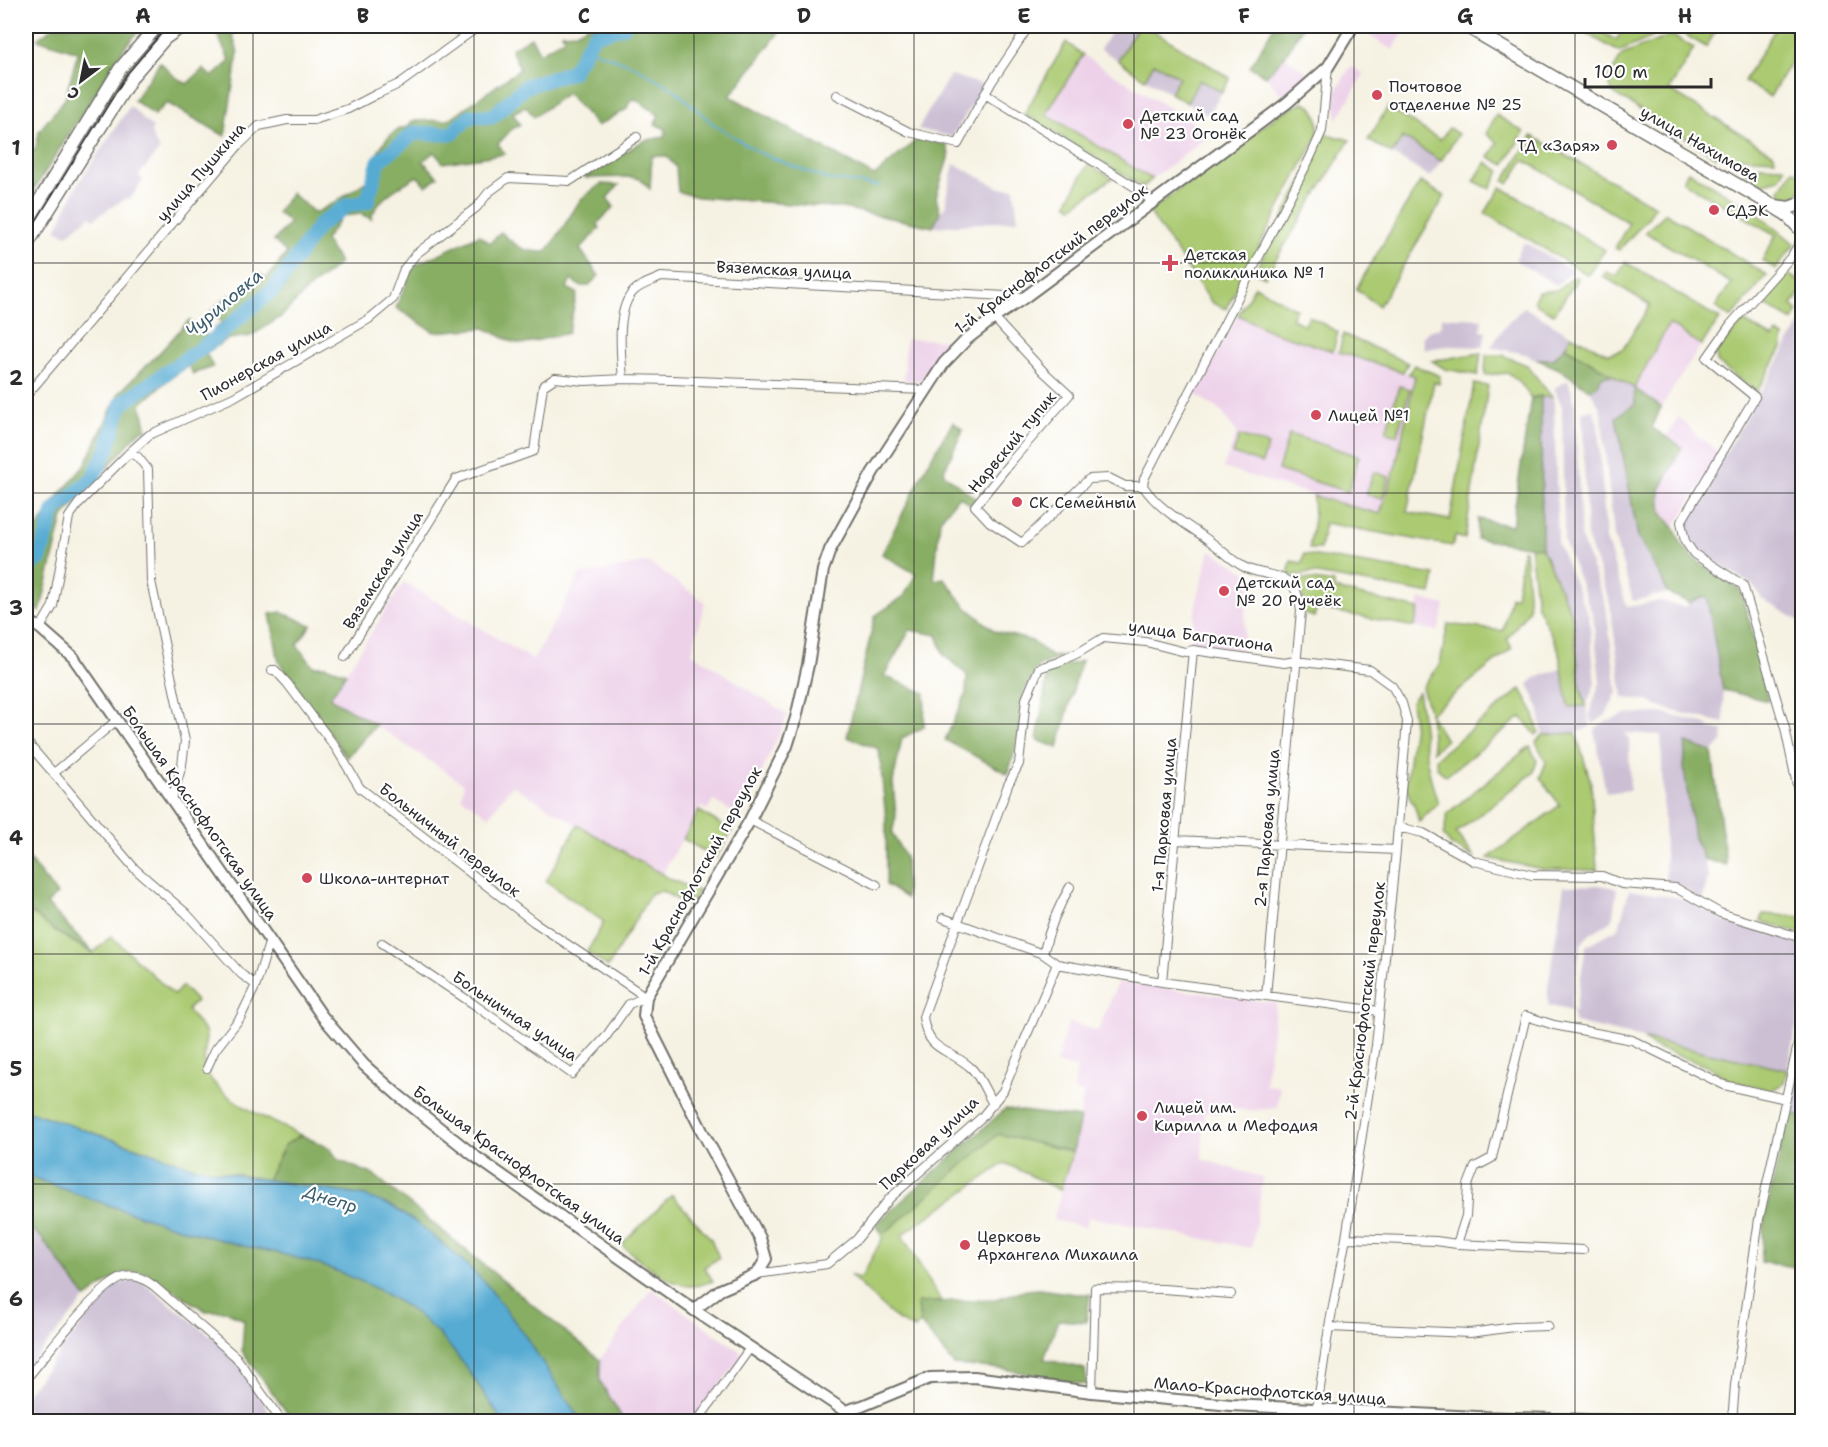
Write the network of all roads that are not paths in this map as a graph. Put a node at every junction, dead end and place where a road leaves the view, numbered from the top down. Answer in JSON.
{"nodes":[{"id":1,"x":157,"y":26,"type":"edge"},
{"id":2,"x":182,"y":26,"type":"edge"},
{"id":3,"x":478,"y":26,"type":"edge"},
{"id":4,"x":1029,"y":26,"type":"edge"},
{"id":5,"x":1353,"y":26,"type":"edge"},
{"id":6,"x":1466,"y":26,"type":"edge"},
{"id":7,"x":1329,"y":67,"type":"junction"},
{"id":8,"x":985,"y":94,"type":"junction"},
{"id":9,"x":837,"y":95,"type":"dead end"},
{"id":10,"x":637,"y":137,"type":"dead end"},
{"id":11,"x":1763,"y":200,"type":"junction"},
{"id":12,"x":1152,"y":203,"type":"junction"},
{"id":13,"x":1803,"y":204,"type":"edge"},
{"id":14,"x":26,"y":223,"type":"edge"},
{"id":15,"x":1802,"y":233,"type":"edge"},
{"id":16,"x":26,"y":246,"type":"edge"},
{"id":17,"x":1025,"y":297,"type":"junction"},
{"id":18,"x":994,"y":318,"type":"junction"},
{"id":19,"x":623,"y":379,"type":"junction"},
{"id":20,"x":925,"y":390,"type":"junction"},
{"id":21,"x":26,"y":396,"type":"edge"},
{"id":22,"x":129,"y":453,"type":"junction"},
{"id":23,"x":1143,"y":486,"type":"junction"},
{"id":24,"x":26,"y":620,"type":"edge"},
{"id":25,"x":40,"y":628,"type":"junction"},
{"id":26,"x":1193,"y":650,"type":"junction"},
{"id":27,"x":345,"y":657,"type":"dead end"},
{"id":28,"x":1295,"y":661,"type":"junction"},
{"id":29,"x":272,"y":670,"type":"dead end"},
{"id":30,"x":117,"y":720,"type":"junction"},
{"id":31,"x":26,"y":741,"type":"edge"},
{"id":32,"x":54,"y":773,"type":"junction"},
{"id":33,"x":171,"y":799,"type":"junction"},
{"id":34,"x":1803,"y":808,"type":"edge"},
{"id":35,"x":750,"y":820,"type":"junction"},
{"id":36,"x":1398,"y":827,"type":"junction"},
{"id":37,"x":1175,"y":840,"type":"junction"},
{"id":38,"x":1278,"y":846,"type":"junction"},
{"id":39,"x":1396,"y":850,"type":"junction"},
{"id":40,"x":877,"y":885,"type":"dead end"},
{"id":41,"x":1070,"y":887,"type":"dead end"},
{"id":42,"x":943,"y":918,"type":"dead end"},
{"id":43,"x":958,"y":924,"type":"junction"},
{"id":44,"x":1803,"y":938,"type":"edge"},
{"id":45,"x":270,"y":940,"type":"junction"},
{"id":46,"x":382,"y":943,"type":"dead end"},
{"id":47,"x":1043,"y":954,"type":"junction"},
{"id":48,"x":1057,"y":964,"type":"junction"},
{"id":49,"x":1162,"y":982,"type":"junction"},
{"id":50,"x":256,"y":985,"type":"junction"},
{"id":51,"x":1266,"y":996,"type":"junction"},
{"id":52,"x":646,"y":997,"type":"junction"},
{"id":53,"x":1379,"y":1011,"type":"junction"},
{"id":54,"x":1803,"y":1026,"type":"edge"},
{"id":55,"x":207,"y":1068,"type":"dead end"},
{"id":56,"x":1786,"y":1099,"type":"junction"},
{"id":57,"x":993,"y":1104,"type":"junction"},
{"id":58,"x":1346,"y":1238,"type":"junction"},
{"id":59,"x":1457,"y":1244,"type":"junction"},
{"id":60,"x":1583,"y":1250,"type":"dead end"},
{"id":61,"x":757,"y":1274,"type":"junction"},
{"id":62,"x":1231,"y":1294,"type":"dead end"},
{"id":63,"x":694,"y":1310,"type":"junction"},
{"id":64,"x":1548,"y":1326,"type":"dead end"},
{"id":65,"x":1329,"y":1327,"type":"junction"},
{"id":66,"x":750,"y":1348,"type":"junction"},
{"id":67,"x":26,"y":1379,"type":"edge"},
{"id":68,"x":1092,"y":1392,"type":"junction"},
{"id":69,"x":1316,"y":1416,"type":"edge"},
{"id":70,"x":851,"y":1418,"type":"edge"},
{"id":71,"x":1653,"y":1421,"type":"edge"},
{"id":72,"x":282,"y":1422,"type":"edge"},
{"id":73,"x":708,"y":1422,"type":"edge"},
{"id":74,"x":1661,"y":1422,"type":"edge"},
{"id":75,"x":1732,"y":1422,"type":"edge"}],
"edges":[{"from":1,"to":14,"type":"main road"},
{"from":2,"to":16,"type":"main road"},
{"from":3,"to":21,"type":"street","name":"улица Пушкина"},
{"from":4,"to":8,"type":"street"},
{"from":5,"to":7,"type":"street"},
{"from":6,"to":11,"type":"main road","name":"улица Нахимова"},
{"from":7,"to":12,"type":"street","name":"1-й Краснофлотский переулок"},
{"from":7,"to":23,"type":"street"},
{"from":8,"to":9,"type":"street"},
{"from":8,"to":12,"type":"street"},
{"from":10,"to":22,"type":"street","name":"Пионерская улица"},
{"from":11,"to":13,"type":"main road"},
{"from":11,"to":15,"type":"main road"},
{"from":12,"to":17,"type":"street","name":"1-й Краснофлотский переулок"},
{"from":13,"to":15,"type":"main road"},
{"from":15,"to":34,"type":"street"},
{"from":17,"to":18,"type":"street","name":"1-й Краснофлотский переулок"},
{"from":17,"to":19,"type":"street","name":"Вяземская улица"},
{"from":18,"to":20,"type":"street","name":"1-й Краснофлотский переулок"},
{"from":18,"to":23,"type":"street","name":"Нарвский тупик"},
{"from":19,"to":20,"type":"street","name":"Вяземская улица"},
{"from":19,"to":27,"type":"street","name":"Вяземская улица"},
{"from":20,"to":35,"type":"street","name":"1-й Краснофлотский переулок"},
{"from":22,"to":25,"type":"street","name":"Пионерская улица"},
{"from":22,"to":33,"type":"street"},
{"from":23,"to":28,"type":"street","name":"улица Багратиона"},
{"from":24,"to":25,"type":"street","name":"Большая Краснофлотская улица"},
{"from":25,"to":30,"type":"street","name":"Большая Краснофлотская улица"},
{"from":26,"to":28,"type":"street","name":"улица Багратиона"},
{"from":26,"to":37,"type":"street","name":"1-я Парковая улица"},
{"from":26,"to":43,"type":"street","name":"улица Багратиона"},
{"from":28,"to":36,"type":"street","name":"2-й Краснофлотский переулок"},
{"from":28,"to":38,"type":"street","name":"2-я Парковая улица"},
{"from":29,"to":52,"type":"street","name":"Больничный переулок"},
{"from":30,"to":32,"type":"street"},
{"from":30,"to":33,"type":"street","name":"Большая Краснофлотская улица"},
{"from":31,"to":32,"type":"street"},
{"from":32,"to":50,"type":"street"},
{"from":33,"to":45,"type":"street","name":"Большая Краснофлотская улица"},
{"from":35,"to":40,"type":"street"},
{"from":35,"to":52,"type":"street","name":"1-й Краснофлотский переулок"},
{"from":36,"to":39,"type":"street","name":"2-й Краснофлотский переулок"},
{"from":36,"to":44,"type":"street"},
{"from":37,"to":38,"type":"street"},
{"from":37,"to":49,"type":"street","name":"1-я Парковая улица"},
{"from":38,"to":39,"type":"street"},
{"from":38,"to":51,"type":"street","name":"2-я Парковая улица"},
{"from":39,"to":53,"type":"street","name":"2-й Краснофлотский переулок"},
{"from":41,"to":47,"type":"street"},
{"from":42,"to":43,"type":"street"},
{"from":43,"to":47,"type":"street"},
{"from":43,"to":57,"type":"street","name":"улица Багратиона"},
{"from":45,"to":50,"type":"street"},
{"from":45,"to":63,"type":"street","name":"Большая Краснофлотская улица"},
{"from":46,"to":52,"type":"street","name":"Больничная улица"},
{"from":47,"to":48,"type":"street"},
{"from":48,"to":49,"type":"street"},
{"from":48,"to":57,"type":"street","name":"Парковая улица"},
{"from":49,"to":51,"type":"street"},
{"from":50,"to":55,"type":"street"},
{"from":51,"to":53,"type":"street"},
{"from":52,"to":61,"type":"street","name":"1-й Краснофлотский переулок"},
{"from":53,"to":58,"type":"street","name":"2-й Краснофлотский переулок"},
{"from":54,"to":56,"type":"street"},
{"from":56,"to":59,"type":"street"},
{"from":56,"to":75,"type":"street"},
{"from":57,"to":61,"type":"street","name":"Парковая улица"},
{"from":58,"to":59,"type":"street"},
{"from":58,"to":65,"type":"street","name":"2-й Краснофлотский переулок"},
{"from":59,"to":60,"type":"street"},
{"from":61,"to":63,"type":"street","name":"Парковая улица"},
{"from":62,"to":68,"type":"street"},
{"from":63,"to":66,"type":"street","name":"Большая Краснофлотская улица"},
{"from":64,"to":65,"type":"street"},
{"from":65,"to":69,"type":"street","name":"2-й Краснофлотский переулок"},
{"from":66,"to":70,"type":"street","name":"Большая Краснофлотская улица"},
{"from":66,"to":73,"type":"street"},
{"from":67,"to":72,"type":"street"},
{"from":68,"to":69,"type":"street","name":"Мало-Краснофлотская улица"},
{"from":68,"to":70,"type":"street","name":"Мало-Краснофлотская улица"},
{"from":69,"to":71,"type":"street","name":"Мало-Краснофлотская улица"},
{"from":71,"to":74,"type":"street","name":"Мало-Краснофлотская улица"}]}
